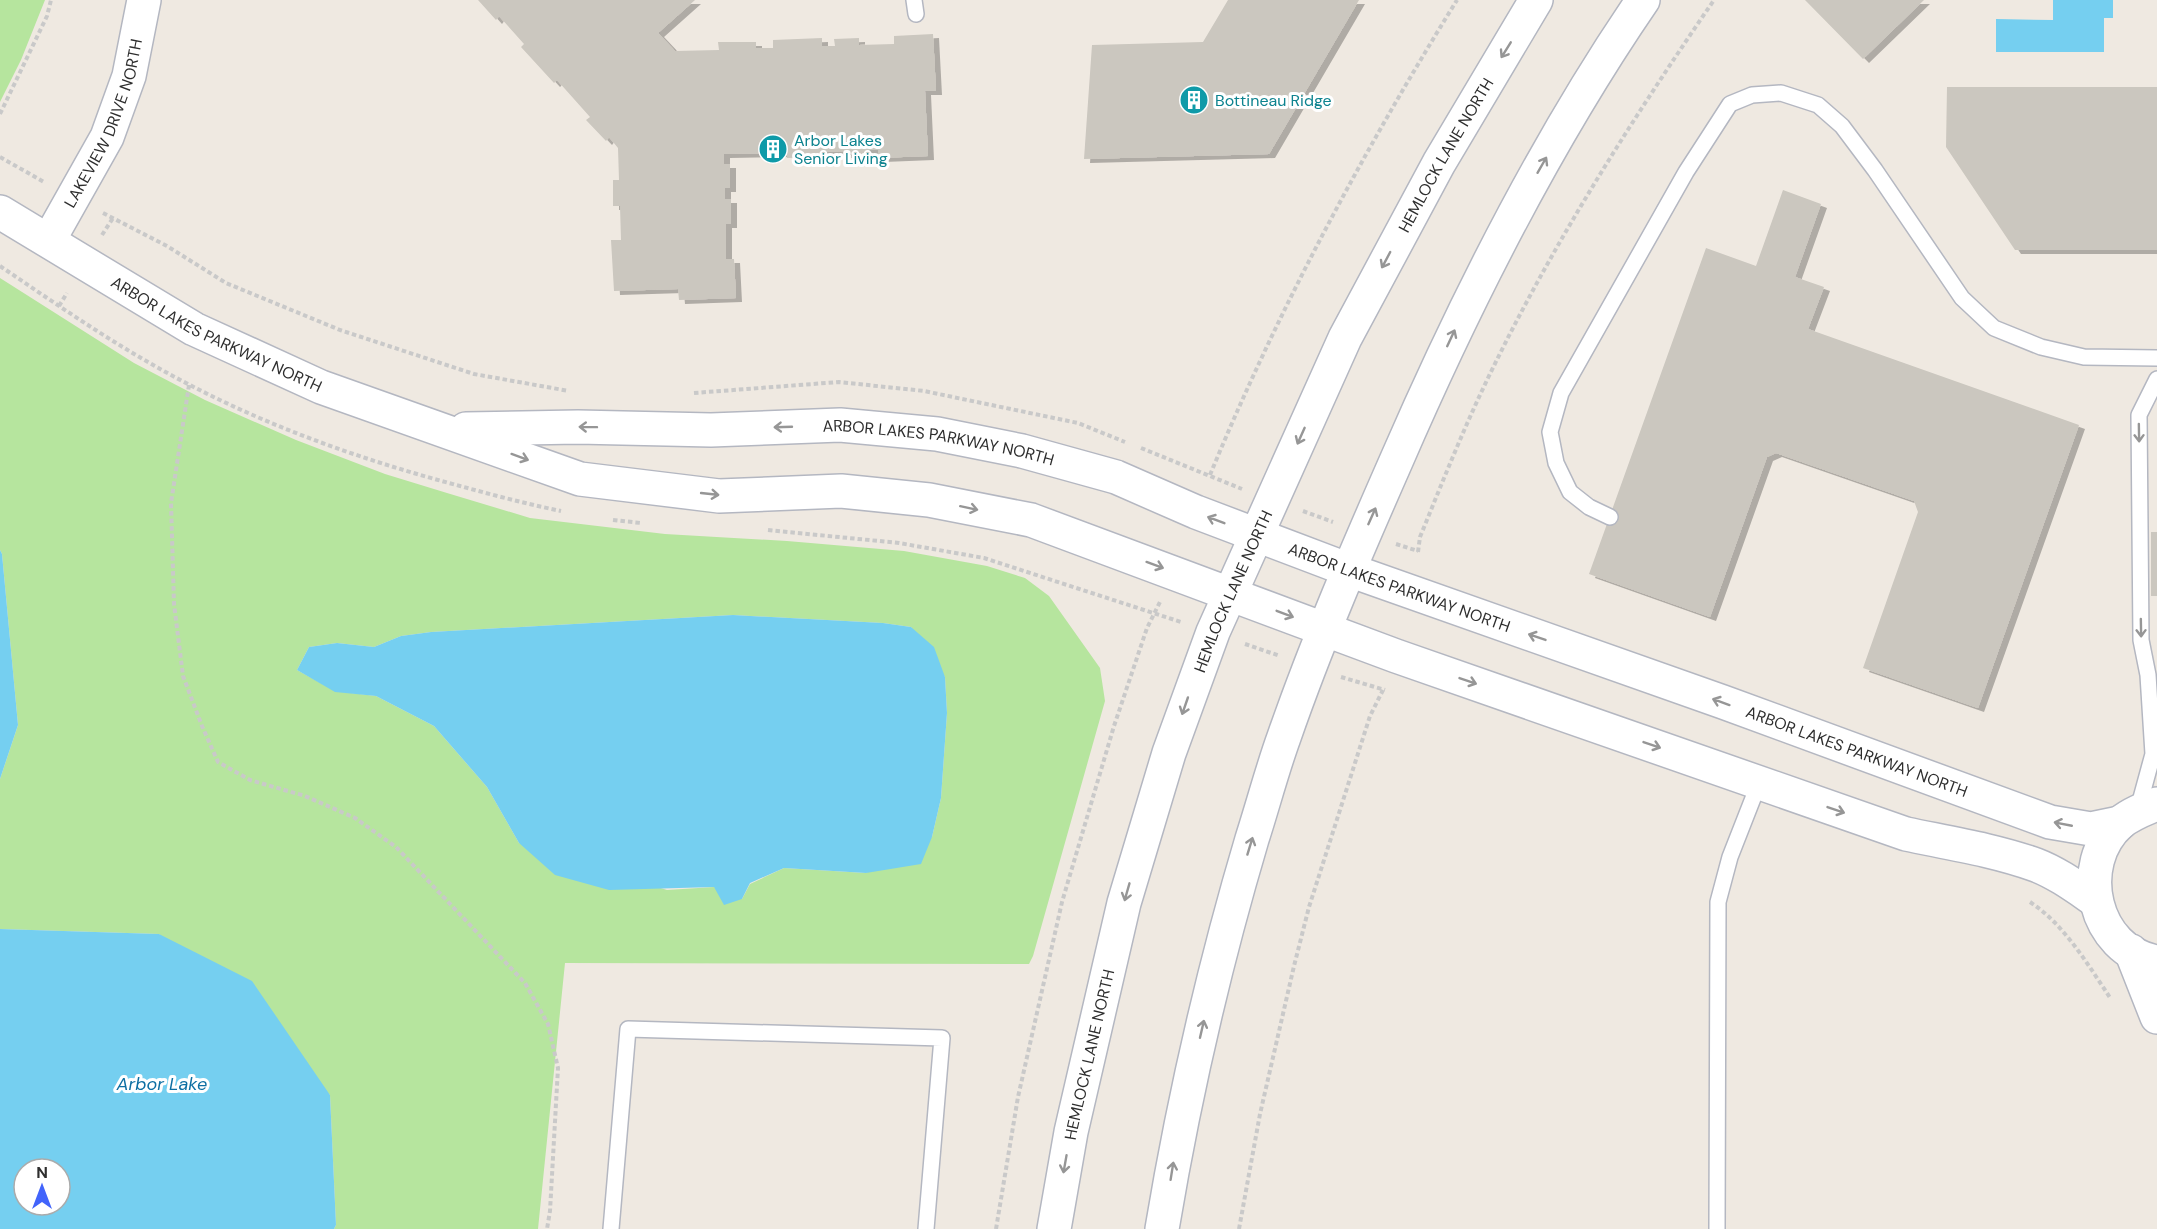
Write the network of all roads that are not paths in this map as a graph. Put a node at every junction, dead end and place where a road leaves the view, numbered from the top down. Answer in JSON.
{"nodes":[{"id":1,"x":144,"y":0,"type":"edge"},
{"id":2,"x":1536,"y":0,"type":"edge"},
{"id":3,"x":1642,"y":0,"type":"edge"},
{"id":4,"x":0,"y":212,"type":"edge"},
{"id":5,"x":48,"y":240,"type":"junction"},
{"id":6,"x":2157,"y":358,"type":"edge"},
{"id":7,"x":2157,"y":379,"type":"edge"},
{"id":8,"x":446,"y":430,"type":"junction"},
{"id":9,"x":1610,"y":517,"type":"dead end"},
{"id":10,"x":1256,"y":535,"type":"junction"},
{"id":11,"x":1349,"y":570,"type":"junction"},
{"id":12,"x":1230,"y":593,"type":"junction"},
{"id":13,"x":1325,"y":630,"type":"junction"},
{"id":14,"x":2153,"y":675,"type":"edge"},
{"id":15,"x":1759,"y":783,"type":"junction"},
{"id":16,"x":2138,"y":813,"type":"edge"},
{"id":17,"x":2095,"y":900,"type":"junction"},
{"id":18,"x":2144,"y":956,"type":"edge"},
{"id":19,"x":2157,"y":1017,"type":"edge"},
{"id":20,"x":611,"y":1229,"type":"edge"},
{"id":21,"x":926,"y":1229,"type":"edge"},
{"id":22,"x":1054,"y":1229,"type":"edge"},
{"id":23,"x":1162,"y":1229,"type":"edge"},
{"id":24,"x":1717,"y":1229,"type":"edge"}],
"edges":[{"from":1,"to":5,"type":"street","name":"LAKEVIEW DRIVE NORTH"},
{"from":2,"to":10,"type":"street","name":"HEMLOCK LANE NORTH","one_way":true},
{"from":11,"to":3,"type":"street","one_way":true},
{"from":4,"to":5,"type":"street","name":"ARBOR LAKES PARKWAY NORTH"},
{"from":5,"to":8,"type":"street","name":"ARBOR LAKES PARKWAY NORTH"},
{"from":6,"to":9,"type":"lane"},
{"from":7,"to":14,"type":"lane","one_way":true},
{"from":10,"to":8,"type":"street","name":"ARBOR LAKES PARKWAY NORTH","one_way":true},
{"from":8,"to":12,"type":"street","name":"ARBOR LAKES PARKWAY NORTH","one_way":true},
{"from":10,"to":11,"type":"street","name":"ARBOR LAKES PARKWAY NORTH"},
{"from":10,"to":12,"type":"street","name":"HEMLOCK LANE NORTH"},
{"from":11,"to":13,"type":"street"},
{"from":16,"to":11,"type":"street","name":"ARBOR LAKES PARKWAY NORTH","one_way":true},
{"from":12,"to":13,"type":"street","name":"ARBOR LAKES PARKWAY NORTH","one_way":true},
{"from":12,"to":22,"type":"street","name":"HEMLOCK LANE NORTH","one_way":true},
{"from":13,"to":15,"type":"street","name":"ARBOR LAKES PARKWAY NORTH","one_way":true},
{"from":23,"to":13,"type":"street","one_way":true},
{"from":14,"to":16,"type":"lane"},
{"from":15,"to":17,"type":"street","name":"ARBOR LAKES PARKWAY NORTH","one_way":true},
{"from":15,"to":24,"type":"lane"},
{"from":16,"to":17,"type":"street"},
{"from":17,"to":18,"type":"street"},
{"from":18,"to":19,"type":"street"},
{"from":20,"to":21,"type":"lane"}]}
